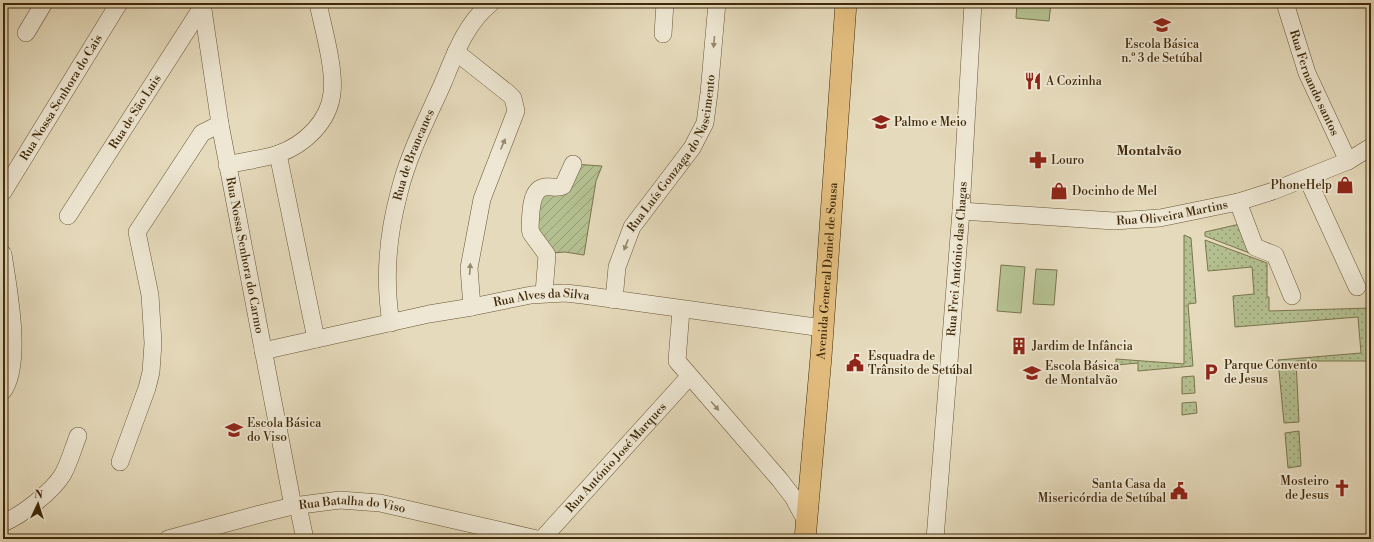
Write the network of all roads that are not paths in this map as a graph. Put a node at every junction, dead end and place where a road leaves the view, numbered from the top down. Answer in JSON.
{"nodes":[{"id":1,"x":44,"y":3,"type":"edge"},
{"id":2,"x":119,"y":3,"type":"edge"},
{"id":3,"x":318,"y":3,"type":"edge"},
{"id":4,"x":491,"y":3,"type":"edge"},
{"id":5,"x":665,"y":3,"type":"edge"},
{"id":6,"x":717,"y":3,"type":"edge"},
{"id":7,"x":846,"y":3,"type":"edge"},
{"id":8,"x":973,"y":3,"type":"edge"},
{"id":9,"x":1284,"y":3,"type":"edge"},
{"id":10,"x":202,"y":5,"type":"edge"},
{"id":11,"x":26,"y":33,"type":"dead end"},
{"id":12,"x":663,"y":34,"type":"dead end"},
{"id":13,"x":456,"y":52,"type":"junction"},
{"id":14,"x":220,"y":124,"type":"junction"},
{"id":15,"x":1371,"y":147,"type":"edge"},
{"id":16,"x":278,"y":154,"type":"junction"},
{"id":17,"x":1348,"y":161,"type":"junction"},
{"id":18,"x":574,"y":164,"type":"dead end"},
{"id":19,"x":228,"y":165,"type":"junction"},
{"id":20,"x":1307,"y":178,"type":"junction"},
{"id":21,"x":3,"y":192,"type":"edge"},
{"id":22,"x":1238,"y":202,"type":"junction"},
{"id":23,"x":961,"y":211,"type":"junction"},
{"id":24,"x":68,"y":216,"type":"dead end"},
{"id":25,"x":3,"y":254,"type":"edge"},
{"id":26,"x":1357,"y":288,"type":"dead end"},
{"id":27,"x":544,"y":293,"type":"junction"},
{"id":28,"x":1292,"y":296,"type":"dead end"},
{"id":29,"x":614,"y":300,"type":"junction"},
{"id":30,"x":472,"y":307,"type":"junction"},
{"id":31,"x":681,"y":310,"type":"junction"},
{"id":32,"x":391,"y":323,"type":"junction"},
{"id":33,"x":823,"y":328,"type":"junction"},
{"id":34,"x":316,"y":339,"type":"junction"},
{"id":35,"x":263,"y":351,"type":"junction"},
{"id":36,"x":689,"y":377,"type":"junction"},
{"id":37,"x":3,"y":391,"type":"edge"},
{"id":38,"x":78,"y":436,"type":"dead end"},
{"id":39,"x":120,"y":462,"type":"dead end"},
{"id":40,"x":296,"y":506,"type":"junction"},
{"id":41,"x":3,"y":523,"type":"edge"},
{"id":42,"x":806,"y":530,"type":"edge"},
{"id":43,"x":495,"y":534,"type":"edge"},
{"id":44,"x":168,"y":539,"type":"edge"},
{"id":45,"x":305,"y":539,"type":"edge"},
{"id":46,"x":537,"y":539,"type":"edge"},
{"id":47,"x":542,"y":539,"type":"edge"},
{"id":48,"x":935,"y":539,"type":"edge"}],
"edges":[{"from":1,"to":11,"type":"street"},
{"from":2,"to":21,"type":"street","name":"Rua Nossa Senhora do Cais"},
{"from":3,"to":16,"type":"street"},
{"from":4,"to":13,"type":"street","name":"Rua de Brancanes"},
{"from":5,"to":12,"type":"street"},
{"from":6,"to":29,"type":"street","name":"Rua Luís Gonzaga do Nascimento","one_way":true},
{"from":7,"to":33,"type":"main road","name":"Avenida General Daniel de Sousa"},
{"from":8,"to":23,"type":"street","name":"Rua Frei António das Chagas"},
{"from":9,"to":17,"type":"street","name":"Rua Fernando santos"},
{"from":10,"to":14,"type":"street","name":"Rua Nossa Senhora do Carmo"},
{"from":10,"to":24,"type":"street","name":"Rua de São Luis"},
{"from":30,"to":13,"type":"street","one_way":true},
{"from":13,"to":32,"type":"street","name":"Rua de Brancanes"},
{"from":14,"to":19,"type":"street","name":"Rua Nossa Senhora do Carmo"},
{"from":14,"to":39,"type":"street"},
{"from":15,"to":17,"type":"street","name":"Rua Oliveira Martins"},
{"from":16,"to":19,"type":"street"},
{"from":16,"to":34,"type":"street"},
{"from":17,"to":20,"type":"street","name":"Rua Oliveira Martins"},
{"from":18,"to":27,"type":"street"},
{"from":19,"to":35,"type":"street","name":"Rua Nossa Senhora do Carmo"},
{"from":20,"to":22,"type":"street","name":"Rua Oliveira Martins"},
{"from":20,"to":26,"type":"street"},
{"from":22,"to":23,"type":"street","name":"Rua Oliveira Martins"},
{"from":22,"to":28,"type":"street"},
{"from":23,"to":48,"type":"street","name":"Rua Frei António das Chagas"},
{"from":25,"to":37,"type":"street"},
{"from":27,"to":29,"type":"street","name":"Rua Alves da Silva"},
{"from":27,"to":30,"type":"street","name":"Rua Alves da Silva"},
{"from":29,"to":31,"type":"street","name":"Rua Alves da Silva"},
{"from":30,"to":32,"type":"street","name":"Rua Alves da Silva"},
{"from":31,"to":33,"type":"street","name":"Rua Alves da Silva"},
{"from":31,"to":36,"type":"street"},
{"from":32,"to":34,"type":"street","name":"Rua Alves da Silva"},
{"from":33,"to":42,"type":"main road","name":"Avenida General Daniel de Sousa"},
{"from":34,"to":35,"type":"street","name":"Rua Alves da Silva"},
{"from":35,"to":40,"type":"street","name":"Rua Nossa Senhora do Carmo"},
{"from":36,"to":42,"type":"street","one_way":true},
{"from":36,"to":47,"type":"street","name":"Rua António José Marques"},
{"from":38,"to":41,"type":"street"},
{"from":40,"to":43,"type":"street","name":"Rua Batalha do Viso"},
{"from":40,"to":44,"type":"street","name":"Rua Batalha do Viso"},
{"from":40,"to":45,"type":"street","name":"Rua Nossa Senhora do Carmo"},
{"from":43,"to":46,"type":"street","name":"Rua Batalha do Viso"}]}
